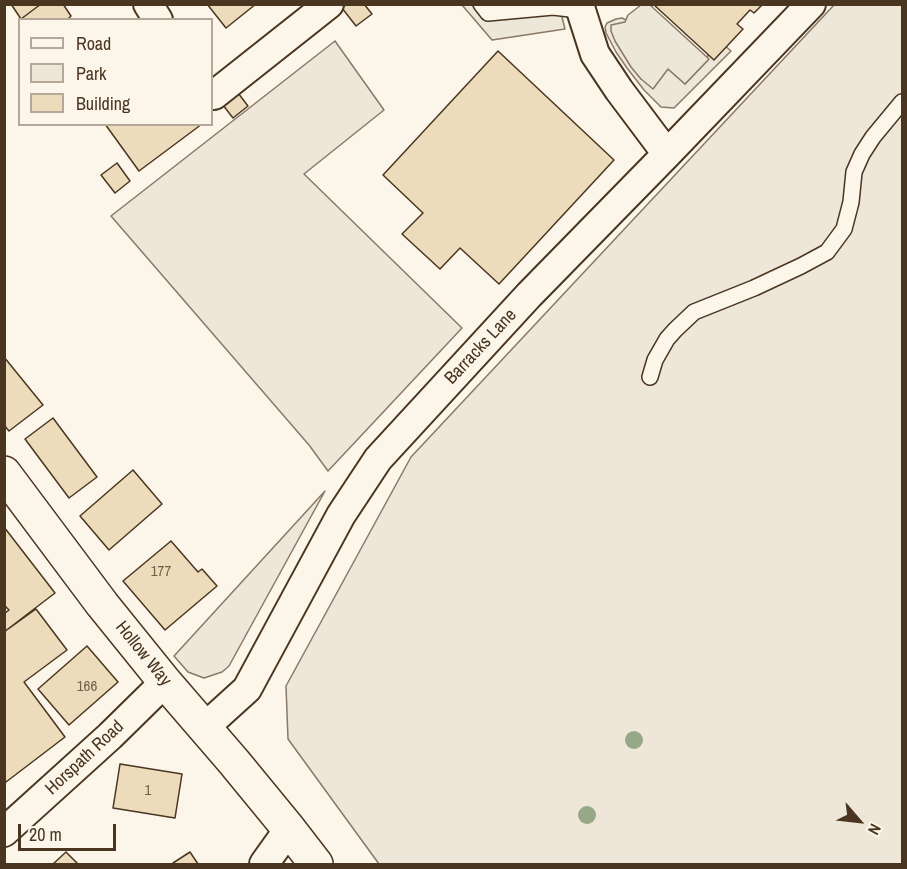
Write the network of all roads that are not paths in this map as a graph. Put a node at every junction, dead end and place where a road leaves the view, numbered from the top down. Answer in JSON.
{"nodes":[{"id":1,"x":148,"y":4,"type":"edge"},
{"id":2,"x":329,"y":4,"type":"edge"},
{"id":3,"x":481,"y":4,"type":"edge"},
{"id":4,"x":811,"y":4,"type":"edge"},
{"id":5,"x":579,"y":7,"type":"edge"},
{"id":6,"x":157,"y":18,"type":"edge"},
{"id":7,"x":213,"y":94,"type":"edge"},
{"id":8,"x":903,"y":102,"type":"edge"},
{"id":9,"x":667,"y":154,"type":"junction"},
{"id":10,"x":650,"y":376,"type":"dead end"},
{"id":11,"x":4,"y":473,"type":"edge"},
{"id":12,"x":165,"y":682,"type":"junction"},
{"id":13,"x":204,"y":728,"type":"junction"},
{"id":14,"x":289,"y":829,"type":"junction"},
{"id":15,"x":4,"y":832,"type":"edge"},
{"id":16,"x":264,"y":864,"type":"edge"},
{"id":17,"x":316,"y":864,"type":"edge"}],
"edges":[{"from":1,"to":6,"type":"street"},
{"from":2,"to":7,"type":"street"},
{"from":3,"to":5,"type":"lane"},
{"from":4,"to":9,"type":"street","name":"Barracks Lane"},
{"from":5,"to":9,"type":"street"},
{"from":8,"to":10,"type":"lane"},
{"from":9,"to":13,"type":"street","name":"Barracks Lane"},
{"from":11,"to":12,"type":"main road","name":"Hollow Way"},
{"from":12,"to":13,"type":"main road","name":"Hollow Way"},
{"from":12,"to":15,"type":"street","name":"Horspath Road"},
{"from":13,"to":14,"type":"main road","name":"Hollow Way"},
{"from":14,"to":16,"type":"street"},
{"from":14,"to":17,"type":"main road","name":"Hollow Way"}]}
